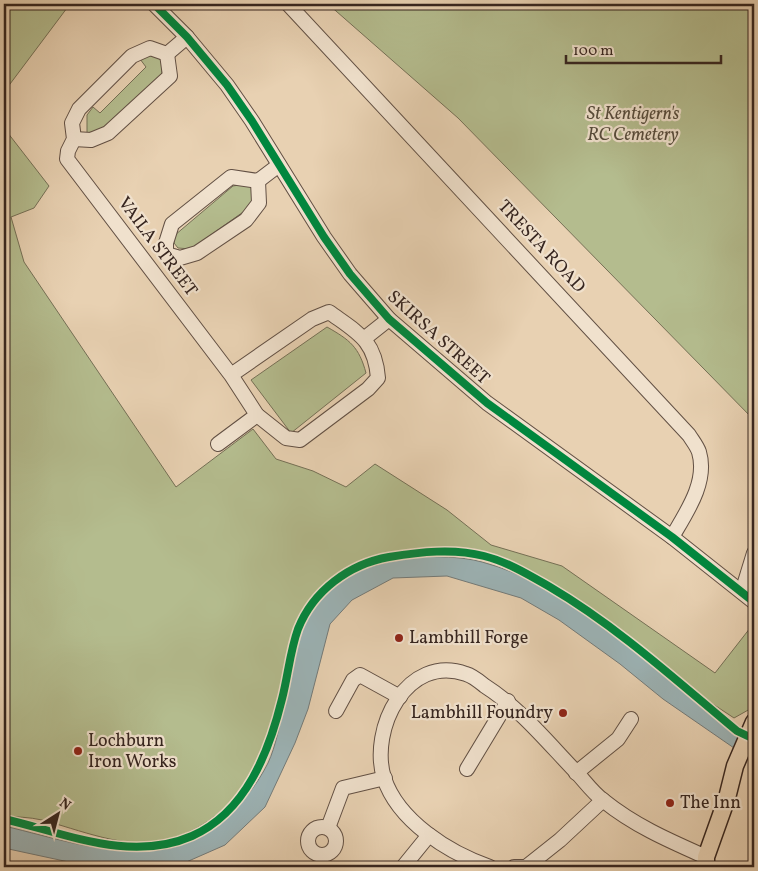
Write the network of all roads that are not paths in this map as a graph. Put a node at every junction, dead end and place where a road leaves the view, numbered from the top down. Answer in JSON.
{"nodes":[{"id":1,"x":154,"y":4,"type":"edge"},
{"id":2,"x":288,"y":4,"type":"edge"},
{"id":3,"x":187,"y":36,"type":"junction"},
{"id":4,"x":168,"y":54,"type":"junction"},
{"id":5,"x":74,"y":139,"type":"junction"},
{"id":6,"x":279,"y":165,"type":"junction"},
{"id":7,"x":258,"y":181,"type":"junction"},
{"id":8,"x":166,"y":254,"type":"junction"},
{"id":9,"x":149,"y":266,"type":"junction"},
{"id":10,"x":389,"y":319,"type":"junction"},
{"id":11,"x":365,"y":338,"type":"junction"},
{"id":12,"x":231,"y":375,"type":"junction"},
{"id":13,"x":257,"y":415,"type":"junction"},
{"id":14,"x":218,"y":444,"type":"dead end"},
{"id":15,"x":672,"y":537,"type":"junction"},
{"id":16,"x":754,"y":553,"type":"edge"},
{"id":17,"x":742,"y":592,"type":"junction"},
{"id":18,"x":754,"y":602,"type":"edge"},
{"id":19,"x":400,"y":697,"type":"junction"},
{"id":20,"x":508,"y":701,"type":"junction"},
{"id":21,"x":336,"y":711,"type":"dead end"},
{"id":22,"x":631,"y":720,"type":"dead end"},
{"id":23,"x":752,"y":727,"type":"edge"},
{"id":24,"x":467,"y":769,"type":"dead end"},
{"id":25,"x":576,"y":773,"type":"junction"},
{"id":26,"x":384,"y":778,"type":"junction"},
{"id":27,"x":603,"y":800,"type":"junction"},
{"id":28,"x":328,"y":828,"type":"dead end"},
{"id":29,"x":429,"y":835,"type":"junction"},
{"id":30,"x":706,"y":862,"type":"edge"},
{"id":31,"x":404,"y":867,"type":"edge"},
{"id":32,"x":487,"y":867,"type":"edge"},
{"id":33,"x":514,"y":867,"type":"edge"}],
"edges":[{"from":1,"to":3,"type":"street","name":"SKIRSA STREET"},
{"from":2,"to":15,"type":"street","name":"TRESTA ROAD"},
{"from":3,"to":4,"type":"street"},
{"from":3,"to":6,"type":"street","name":"SKIRSA STREET"},
{"from":4,"to":5,"type":"street"},
{"from":4,"to":5,"type":"street","name":"VAILA STREET"},
{"from":5,"to":9,"type":"street","name":"VAILA STREET"},
{"from":6,"to":7,"type":"street"},
{"from":6,"to":10,"type":"street","name":"SKIRSA STREET"},
{"from":7,"to":8,"type":"street"},
{"from":7,"to":8,"type":"street"},
{"from":8,"to":9,"type":"street"},
{"from":9,"to":12,"type":"street","name":"VAILA STREET"},
{"from":10,"to":11,"type":"street"},
{"from":10,"to":15,"type":"street","name":"SKIRSA STREET"},
{"from":11,"to":12,"type":"street"},
{"from":11,"to":13,"type":"street","name":"VAILA STREET"},
{"from":12,"to":13,"type":"street","name":"VAILA STREET"},
{"from":13,"to":14,"type":"street"},
{"from":15,"to":17,"type":"street","name":"SKIRSA STREET"},
{"from":16,"to":17,"type":"street"},
{"from":17,"to":18,"type":"street","name":"SKIRSA STREET"},
{"from":19,"to":20,"type":"street"},
{"from":19,"to":21,"type":"street"},
{"from":19,"to":26,"type":"street"},
{"from":20,"to":24,"type":"street"},
{"from":20,"to":25,"type":"street"},
{"from":22,"to":25,"type":"street"},
{"from":23,"to":30,"type":"main road"},
{"from":25,"to":27,"type":"street"},
{"from":26,"to":28,"type":"street"},
{"from":26,"to":29,"type":"street"},
{"from":27,"to":30,"type":"street"},
{"from":27,"to":33,"type":"street"},
{"from":29,"to":31,"type":"street"},
{"from":29,"to":32,"type":"street"}]}
